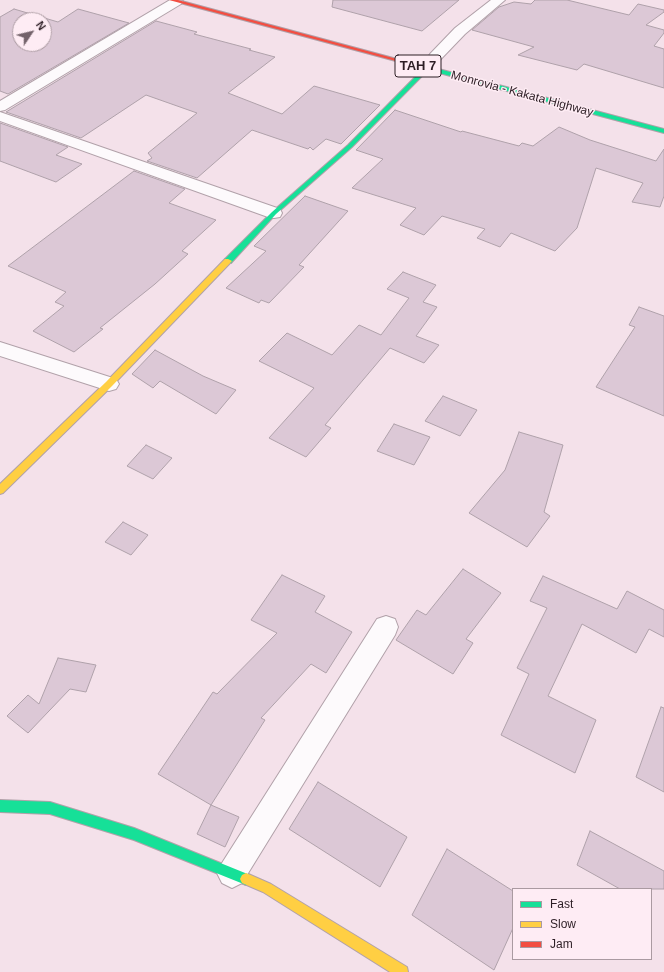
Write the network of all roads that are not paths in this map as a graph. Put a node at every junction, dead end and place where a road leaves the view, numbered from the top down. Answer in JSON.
{"nodes":[{"id":1,"x":499,"y":0,"type":"edge"},
{"id":2,"x":175,"y":1,"type":"edge"},
{"id":3,"x":435,"y":57,"type":"dead end"},
{"id":4,"x":426,"y":68,"type":"junction"},
{"id":5,"x":0,"y":107,"type":"edge"},
{"id":6,"x":0,"y":116,"type":"edge"},
{"id":7,"x":664,"y":131,"type":"edge"},
{"id":8,"x":274,"y":213,"type":"junction"},
{"id":9,"x":0,"y":349,"type":"edge"},
{"id":10,"x":109,"y":384,"type":"junction"},
{"id":11,"x":0,"y":490,"type":"edge"},
{"id":12,"x":386,"y":627,"type":"dead end"},
{"id":13,"x":0,"y":806,"type":"edge"},
{"id":14,"x":232,"y":873,"type":"junction"},
{"id":15,"x":402,"y":972,"type":"edge"}],
"edges":[{"from":1,"to":3,"type":"street"},
{"from":2,"to":4,"type":"main road","name":"Monrovia - Kakata Highway","number":"TAH 7"},
{"from":2,"to":5,"type":"street"},
{"from":4,"to":7,"type":"main road","name":"Monrovia - Kakata Highway","number":"TAH 7"},
{"from":4,"to":8,"type":"main road"},
{"from":6,"to":8,"type":"street"},
{"from":8,"to":10,"type":"main road"},
{"from":9,"to":10,"type":"street"},
{"from":10,"to":11,"type":"main road"},
{"from":12,"to":14,"type":"street"},
{"from":13,"to":14,"type":"main road"},
{"from":14,"to":15,"type":"main road"}]}
